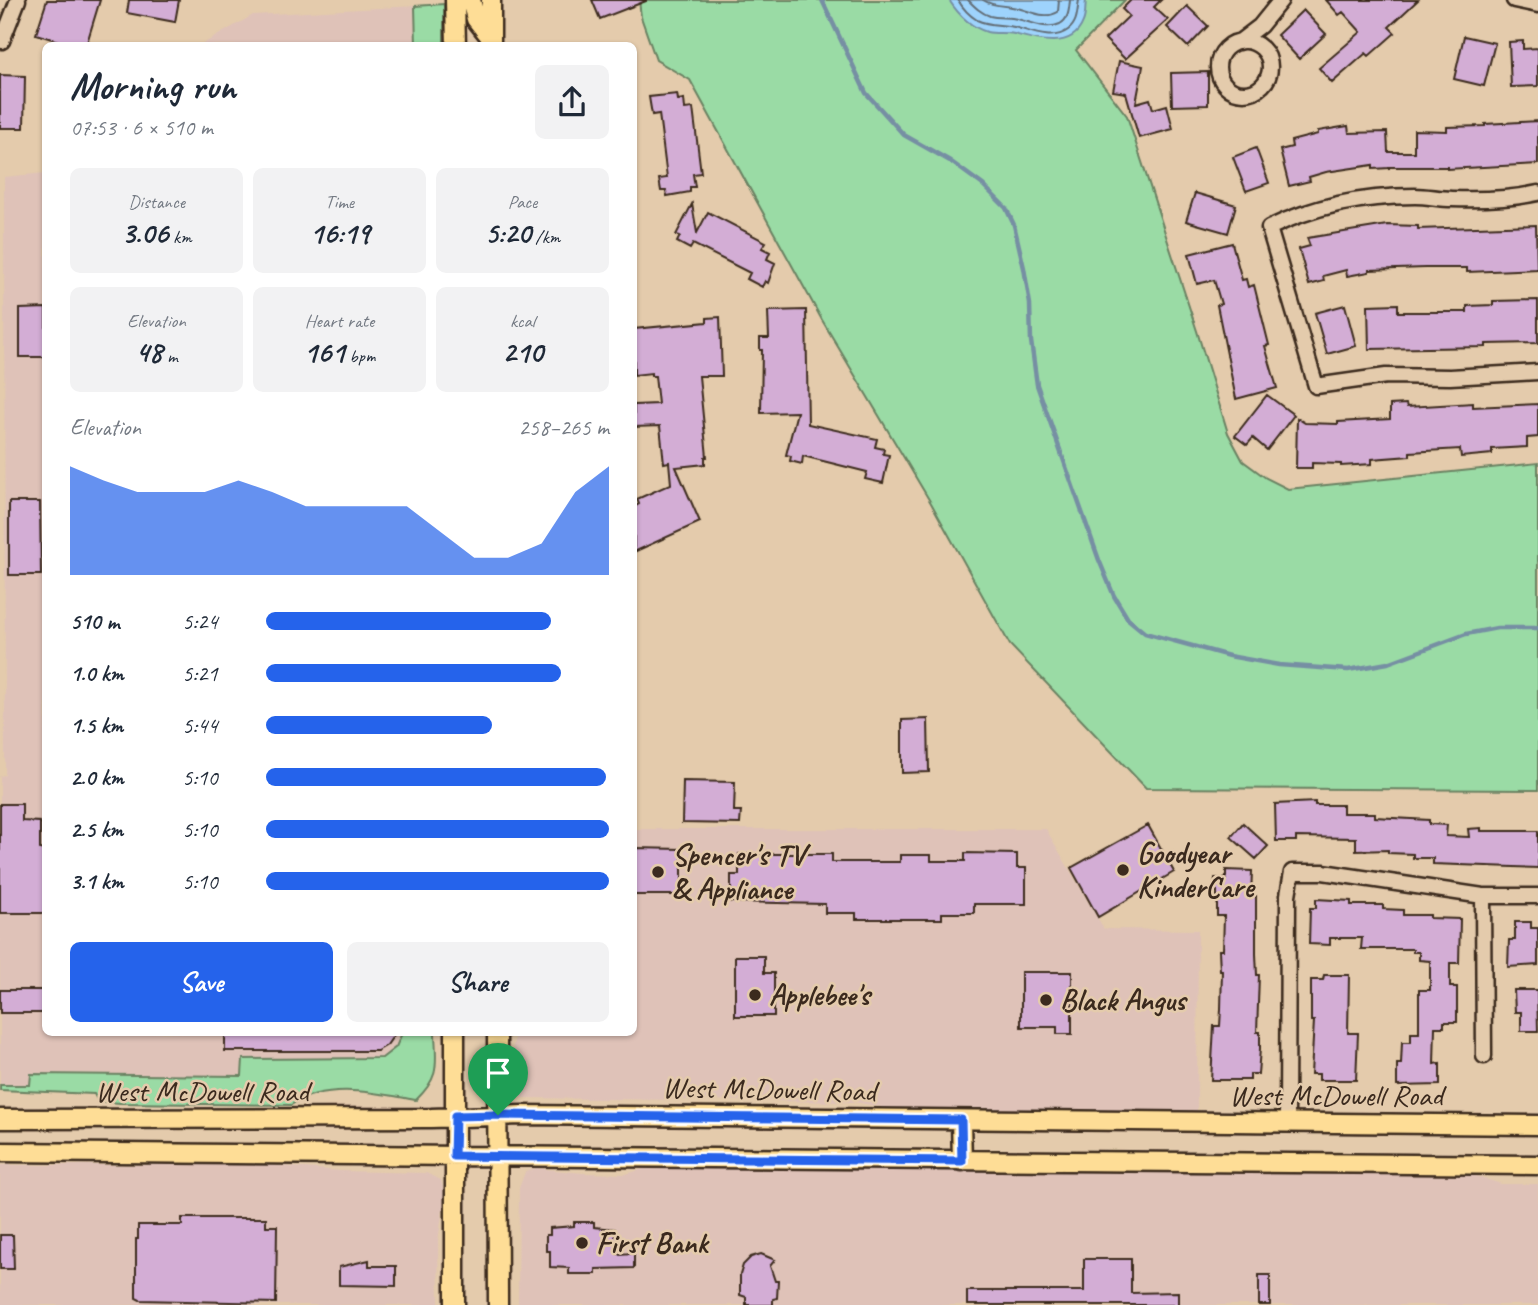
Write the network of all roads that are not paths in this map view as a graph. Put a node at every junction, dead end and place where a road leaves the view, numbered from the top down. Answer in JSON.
{"nodes":[{"id":1,"x":18,"y":0,"type":"edge"},
{"id":2,"x":456,"y":0,"type":"edge"},
{"id":3,"x":471,"y":0,"type":"edge"},
{"id":4,"x":491,"y":0,"type":"edge"},
{"id":5,"x":1281,"y":0,"type":"edge"},
{"id":6,"x":1514,"y":0,"type":"edge"},
{"id":7,"x":1538,"y":5,"type":"edge"},
{"id":8,"x":1260,"y":26,"type":"junction"},
{"id":9,"x":1,"y":40,"type":"edge"},
{"id":10,"x":457,"y":42,"type":"edge"},
{"id":11,"x":491,"y":42,"type":"edge"},
{"id":12,"x":1239,"y":42,"type":"junction"},
{"id":13,"x":1264,"y":50,"type":"junction"},
{"id":14,"x":1538,"y":193,"type":"edge"},
{"id":15,"x":1538,"y":372,"type":"edge"},
{"id":16,"x":1483,"y":896,"type":"junction"},
{"id":17,"x":1538,"y":896,"type":"edge"},
{"id":18,"x":455,"y":1036,"type":"edge"},
{"id":19,"x":497,"y":1036,"type":"edge"},
{"id":20,"x":1484,"y":1056,"type":"dead end"},
{"id":21,"x":498,"y":1115,"type":"junction"},
{"id":22,"x":455,"y":1116,"type":"junction"},
{"id":23,"x":0,"y":1119,"type":"edge"},
{"id":24,"x":961,"y":1120,"type":"junction"},
{"id":25,"x":1287,"y":1123,"type":"junction"},
{"id":26,"x":1538,"y":1125,"type":"edge"},
{"id":27,"x":0,"y":1152,"type":"edge"},
{"id":28,"x":454,"y":1156,"type":"junction"},
{"id":29,"x":499,"y":1156,"type":"junction"},
{"id":30,"x":962,"y":1161,"type":"junction"},
{"id":31,"x":1538,"y":1165,"type":"edge"},
{"id":32,"x":455,"y":1305,"type":"edge"},
{"id":33,"x":498,"y":1305,"type":"edge"}],
"edges":[{"from":1,"to":9,"type":"street"},
{"from":2,"to":10,"type":"main road"},
{"from":3,"to":11,"type":"main road"},
{"from":4,"to":11,"type":"main road"},
{"from":5,"to":8,"type":"street"},
{"from":6,"to":7,"type":"street"},
{"from":8,"to":12,"type":"street"},
{"from":8,"to":13,"type":"street"},
{"from":12,"to":13,"type":"street"},
{"from":12,"to":13,"type":"street"},
{"from":14,"to":15,"type":"street"},
{"from":16,"to":17,"type":"street"},
{"from":16,"to":20,"type":"street"},
{"from":16,"to":25,"type":"street"},
{"from":18,"to":22,"type":"main road"},
{"from":19,"to":21,"type":"main road"},
{"from":21,"to":22,"type":"main road","name":"West McDowell Road"},
{"from":21,"to":24,"type":"main road","name":"West McDowell Road"},
{"from":21,"to":29,"type":"main road"},
{"from":22,"to":23,"type":"main road","name":"West McDowell Road"},
{"from":22,"to":28,"type":"main road"},
{"from":24,"to":25,"type":"main road","name":"West McDowell Road"},
{"from":24,"to":30,"type":"main road"},
{"from":25,"to":26,"type":"main road","name":"West McDowell Road"},
{"from":27,"to":28,"type":"main road","name":"West McDowell Road"},
{"from":28,"to":29,"type":"main road","name":"West McDowell Road"},
{"from":28,"to":32,"type":"main road"},
{"from":29,"to":30,"type":"main road","name":"West McDowell Road"},
{"from":29,"to":33,"type":"main road"},
{"from":30,"to":31,"type":"main road","name":"West McDowell Road"}]}
